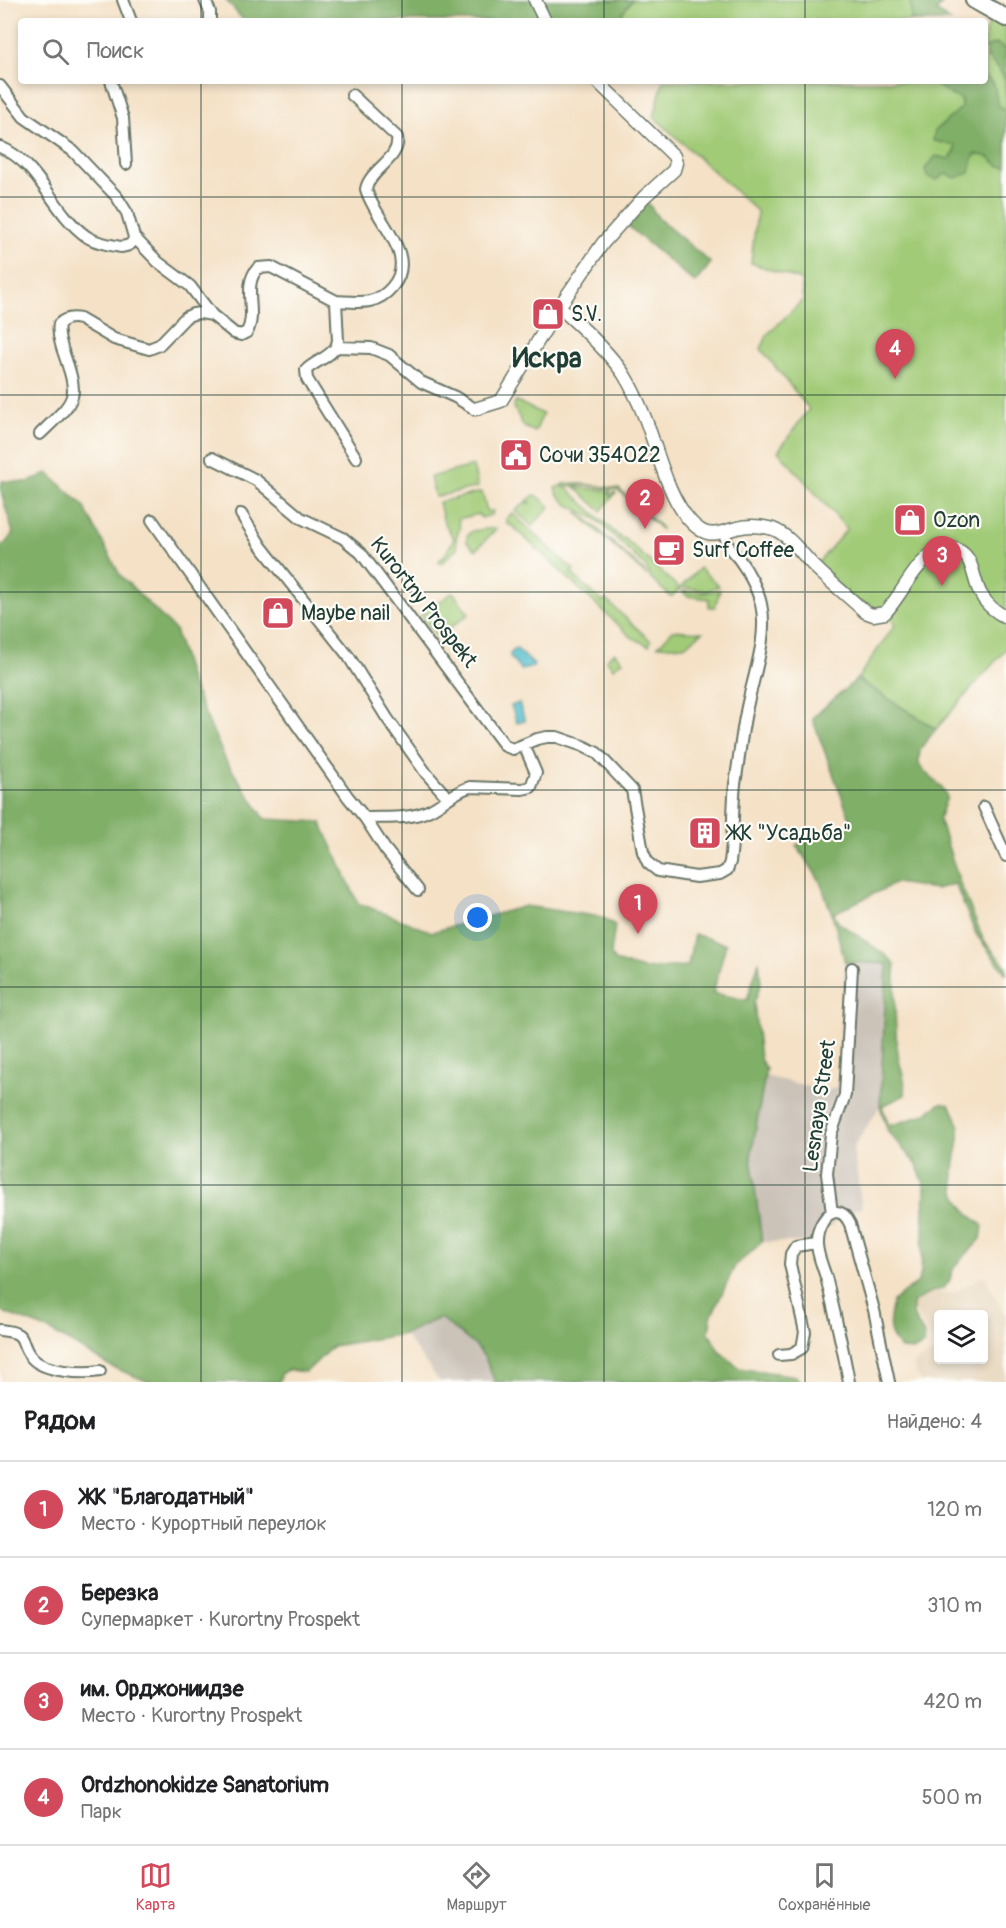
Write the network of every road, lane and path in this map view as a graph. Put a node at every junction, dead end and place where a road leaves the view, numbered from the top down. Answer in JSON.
{"nodes":[{"id":1,"x":123,"y":0,"type":"edge"},
{"id":2,"x":205,"y":0,"type":"edge"},
{"id":3,"x":535,"y":0,"type":"edge"},
{"id":4,"x":974,"y":0,"type":"edge"},
{"id":5,"x":131,"y":18,"type":"edge"},
{"id":6,"x":210,"y":18,"type":"edge"},
{"id":7,"x":544,"y":18,"type":"edge"},
{"id":8,"x":1006,"y":18,"type":"edge"},
{"id":9,"x":112,"y":84,"type":"edge"},
{"id":10,"x":600,"y":84,"type":"edge"},
{"id":11,"x":0,"y":86,"type":"edge"},
{"id":12,"x":352,"y":95,"type":"dead end"},
{"id":13,"x":0,"y":147,"type":"edge"},
{"id":14,"x":126,"y":164,"type":"dead end"},
{"id":15,"x":134,"y":237,"type":"junction"},
{"id":16,"x":336,"y":301,"type":"junction"},
{"id":17,"x":559,"y":307,"type":"junction"},
{"id":18,"x":213,"y":315,"type":"junction"},
{"id":19,"x":336,"y":347,"type":"junction"},
{"id":20,"x":475,"y":409,"type":"joint"},
{"id":21,"x":40,"y":434,"type":"dead end"},
{"id":22,"x":212,"y":458,"type":"dead end"},
{"id":23,"x":356,"y":458,"type":"dead end"},
{"id":24,"x":241,"y":514,"type":"dead end"},
{"id":25,"x":152,"y":520,"type":"dead end"},
{"id":26,"x":725,"y":532,"type":"junction"},
{"id":27,"x":1006,"y":617,"type":"edge"},
{"id":28,"x":524,"y":745,"type":"junction"},
{"id":29,"x":448,"y":798,"type":"junction"},
{"id":30,"x":984,"y":807,"type":"dead end"},
{"id":31,"x":365,"y":818,"type":"junction"},
{"id":32,"x":1006,"y":856,"type":"edge"},
{"id":33,"x":418,"y":890,"type":"dead end"},
{"id":34,"x":852,"y":969,"type":"dead end"},
{"id":35,"x":832,"y":1213,"type":"junction"},
{"id":36,"x":816,"y":1243,"type":"junction"},
{"id":37,"x":0,"y":1330,"type":"edge"},
{"id":38,"x":779,"y":1355,"type":"dead end"},
{"id":39,"x":100,"y":1371,"type":"dead end"},
{"id":40,"x":849,"y":1382,"type":"edge"},
{"id":41,"x":889,"y":1382,"type":"edge"}],
"edges":[{"from":1,"to":5,"type":"street"},
{"from":2,"to":6,"type":"street"},
{"from":3,"to":7,"type":"street"},
{"from":4,"to":8,"type":"main road"},
{"from":9,"to":14,"type":"street"},
{"from":10,"to":17,"type":"street"},
{"from":11,"to":15,"type":"street"},
{"from":12,"to":16,"type":"street"},
{"from":13,"to":15,"type":"street"},
{"from":15,"to":18,"type":"street"},
{"from":16,"to":18,"type":"street"},
{"from":16,"to":19,"type":"street"},
{"from":17,"to":20,"type":"street"},
{"from":17,"to":26,"type":"street"},
{"from":18,"to":21,"type":"street"},
{"from":19,"to":20,"type":"street"},
{"from":19,"to":23,"type":"street"},
{"from":22,"to":28,"type":"street","name":"Kurortny Prospekt"},
{"from":24,"to":29,"type":"street"},
{"from":25,"to":31,"type":"street"},
{"from":26,"to":27,"type":"street"},
{"from":26,"to":28,"type":"street"},
{"from":28,"to":29,"type":"street"},
{"from":29,"to":31,"type":"street"},
{"from":30,"to":32,"type":"street"},
{"from":31,"to":33,"type":"street"},
{"from":34,"to":35,"type":"street","name":"Lesnaya Street"},
{"from":35,"to":36,"type":"street"},
{"from":35,"to":41,"type":"street"},
{"from":36,"to":38,"type":"street"},
{"from":36,"to":40,"type":"street"},
{"from":37,"to":39,"type":"street"}]}
